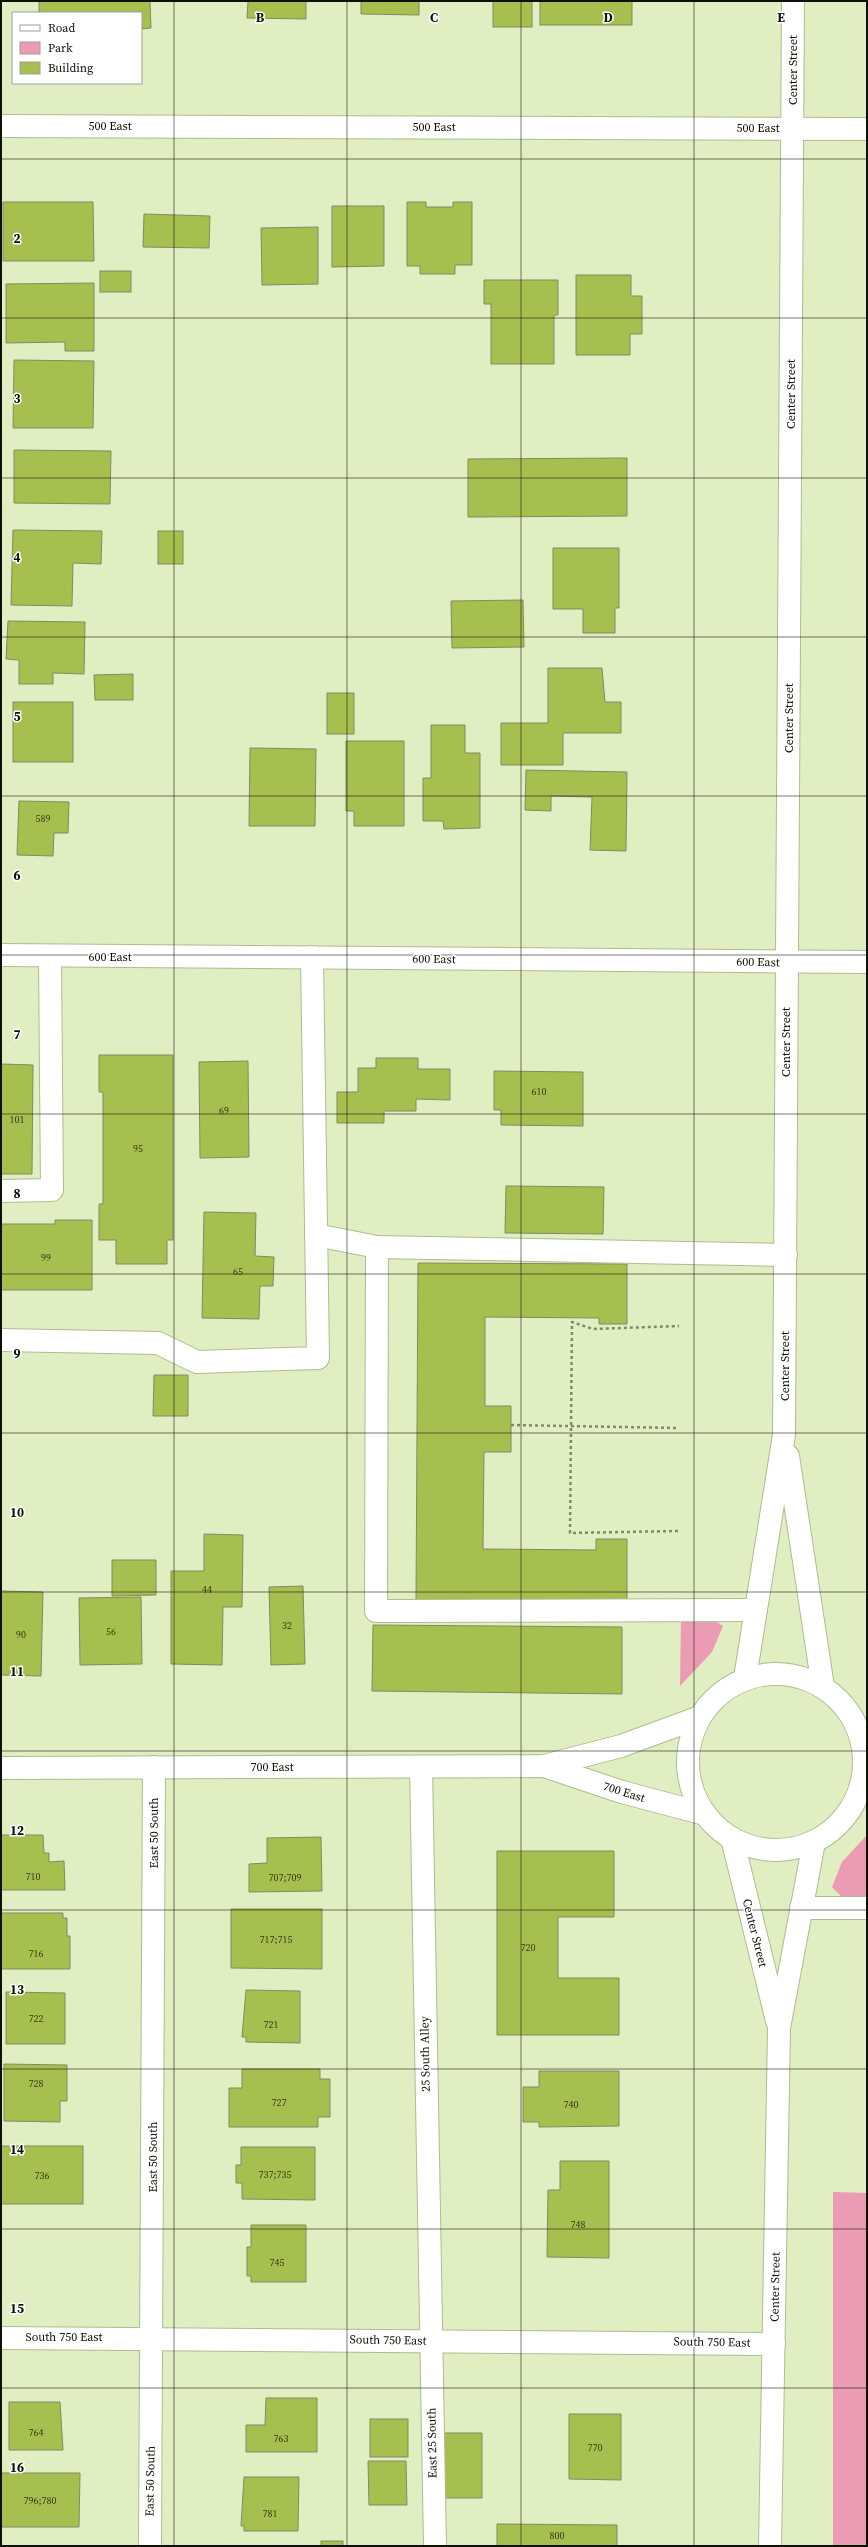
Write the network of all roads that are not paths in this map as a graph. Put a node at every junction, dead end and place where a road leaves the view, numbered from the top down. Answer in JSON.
{"nodes":[{"id":1,"x":793,"y":1,"type":"edge"},
{"id":2,"x":1,"y":126,"type":"edge"},
{"id":3,"x":793,"y":128,"type":"junction"},
{"id":4,"x":867,"y":129,"type":"edge"},
{"id":5,"x":1,"y":956,"type":"edge"},
{"id":6,"x":50,"y":957,"type":"junction"},
{"id":7,"x":312,"y":957,"type":"junction"},
{"id":8,"x":787,"y":962,"type":"junction"},
{"id":9,"x":867,"y":962,"type":"edge"},
{"id":10,"x":1,"y":1190,"type":"edge"},
{"id":11,"x":316,"y":1235,"type":"junction"},
{"id":12,"x":377,"y":1247,"type":"junction"},
{"id":13,"x":786,"y":1255,"type":"junction"},
{"id":14,"x":1,"y":1340,"type":"edge"},
{"id":15,"x":784,"y":1435,"type":"junction"},
{"id":16,"x":756,"y":1610,"type":"junction"},
{"id":17,"x":746,"y":1678,"type":"junction"},
{"id":18,"x":823,"y":1687,"type":"junction"},
{"id":19,"x":700,"y":1717,"type":"junction"},
{"id":20,"x":860,"y":1720,"type":"edge"},
{"id":21,"x":544,"y":1766,"type":"junction"},
{"id":22,"x":1,"y":1768,"type":"edge"},
{"id":23,"x":154,"y":1768,"type":"junction"},
{"id":24,"x":421,"y":1768,"type":"junction"},
{"id":25,"x":860,"y":1804,"type":"edge"},
{"id":26,"x":705,"y":1814,"type":"junction"},
{"id":27,"x":732,"y":1838,"type":"junction"},
{"id":28,"x":814,"y":1842,"type":"junction"},
{"id":29,"x":801,"y":1908,"type":"junction"},
{"id":30,"x":867,"y":1908,"type":"edge"},
{"id":31,"x":779,"y":2028,"type":"junction"},
{"id":32,"x":152,"y":2337,"type":"junction"},
{"id":33,"x":1,"y":2338,"type":"edge"},
{"id":34,"x":430,"y":2341,"type":"junction"},
{"id":35,"x":774,"y":2344,"type":"junction"},
{"id":36,"x":150,"y":2546,"type":"edge"},
{"id":37,"x":435,"y":2546,"type":"edge"},
{"id":38,"x":770,"y":2546,"type":"edge"}],
"edges":[{"from":1,"to":3,"type":"street","name":"Center Street"},
{"from":2,"to":3,"type":"street","name":"500 East"},
{"from":3,"to":4,"type":"street","name":"500 East"},
{"from":3,"to":8,"type":"street","name":"Center Street"},
{"from":5,"to":6,"type":"street","name":"600 East"},
{"from":6,"to":7,"type":"street","name":"600 East"},
{"from":6,"to":10,"type":"street"},
{"from":7,"to":8,"type":"street","name":"600 East"},
{"from":7,"to":11,"type":"street"},
{"from":8,"to":9,"type":"street","name":"600 East"},
{"from":8,"to":13,"type":"street","name":"Center Street"},
{"from":11,"to":12,"type":"street"},
{"from":11,"to":14,"type":"street"},
{"from":12,"to":13,"type":"street"},
{"from":12,"to":16,"type":"street"},
{"from":13,"to":15,"type":"street","name":"Center Street"},
{"from":15,"to":16,"type":"street","name":"Center Street"},
{"from":15,"to":18,"type":"street","name":"Center Street"},
{"from":16,"to":17,"type":"street","name":"Center Street"},
{"from":17,"to":18,"type":"street"},
{"from":17,"to":19,"type":"street"},
{"from":18,"to":20,"type":"street"},
{"from":19,"to":21,"type":"street","name":"700 East"},
{"from":19,"to":26,"type":"street"},
{"from":20,"to":25,"type":"street"},
{"from":21,"to":24,"type":"street","name":"700 East"},
{"from":21,"to":26,"type":"street","name":"700 East"},
{"from":22,"to":23,"type":"street","name":"700 East"},
{"from":23,"to":24,"type":"street","name":"700 East"},
{"from":23,"to":32,"type":"street","name":"East 50 South"},
{"from":24,"to":34,"type":"street","name":"25 South Alley"},
{"from":25,"to":28,"type":"street"},
{"from":26,"to":27,"type":"street"},
{"from":27,"to":28,"type":"street"},
{"from":27,"to":31,"type":"street","name":"Center Street"},
{"from":28,"to":29,"type":"street","name":"Center Street"},
{"from":29,"to":30,"type":"street"},
{"from":29,"to":31,"type":"street","name":"Center Street"},
{"from":31,"to":35,"type":"street","name":"Center Street"},
{"from":32,"to":33,"type":"street","name":"South 750 East"},
{"from":32,"to":34,"type":"street","name":"South 750 East"},
{"from":32,"to":36,"type":"street","name":"East 50 South"},
{"from":34,"to":35,"type":"street","name":"South 750 East"},
{"from":34,"to":37,"type":"street","name":"East 25 South"},
{"from":35,"to":38,"type":"street","name":"Center Street"}]}
